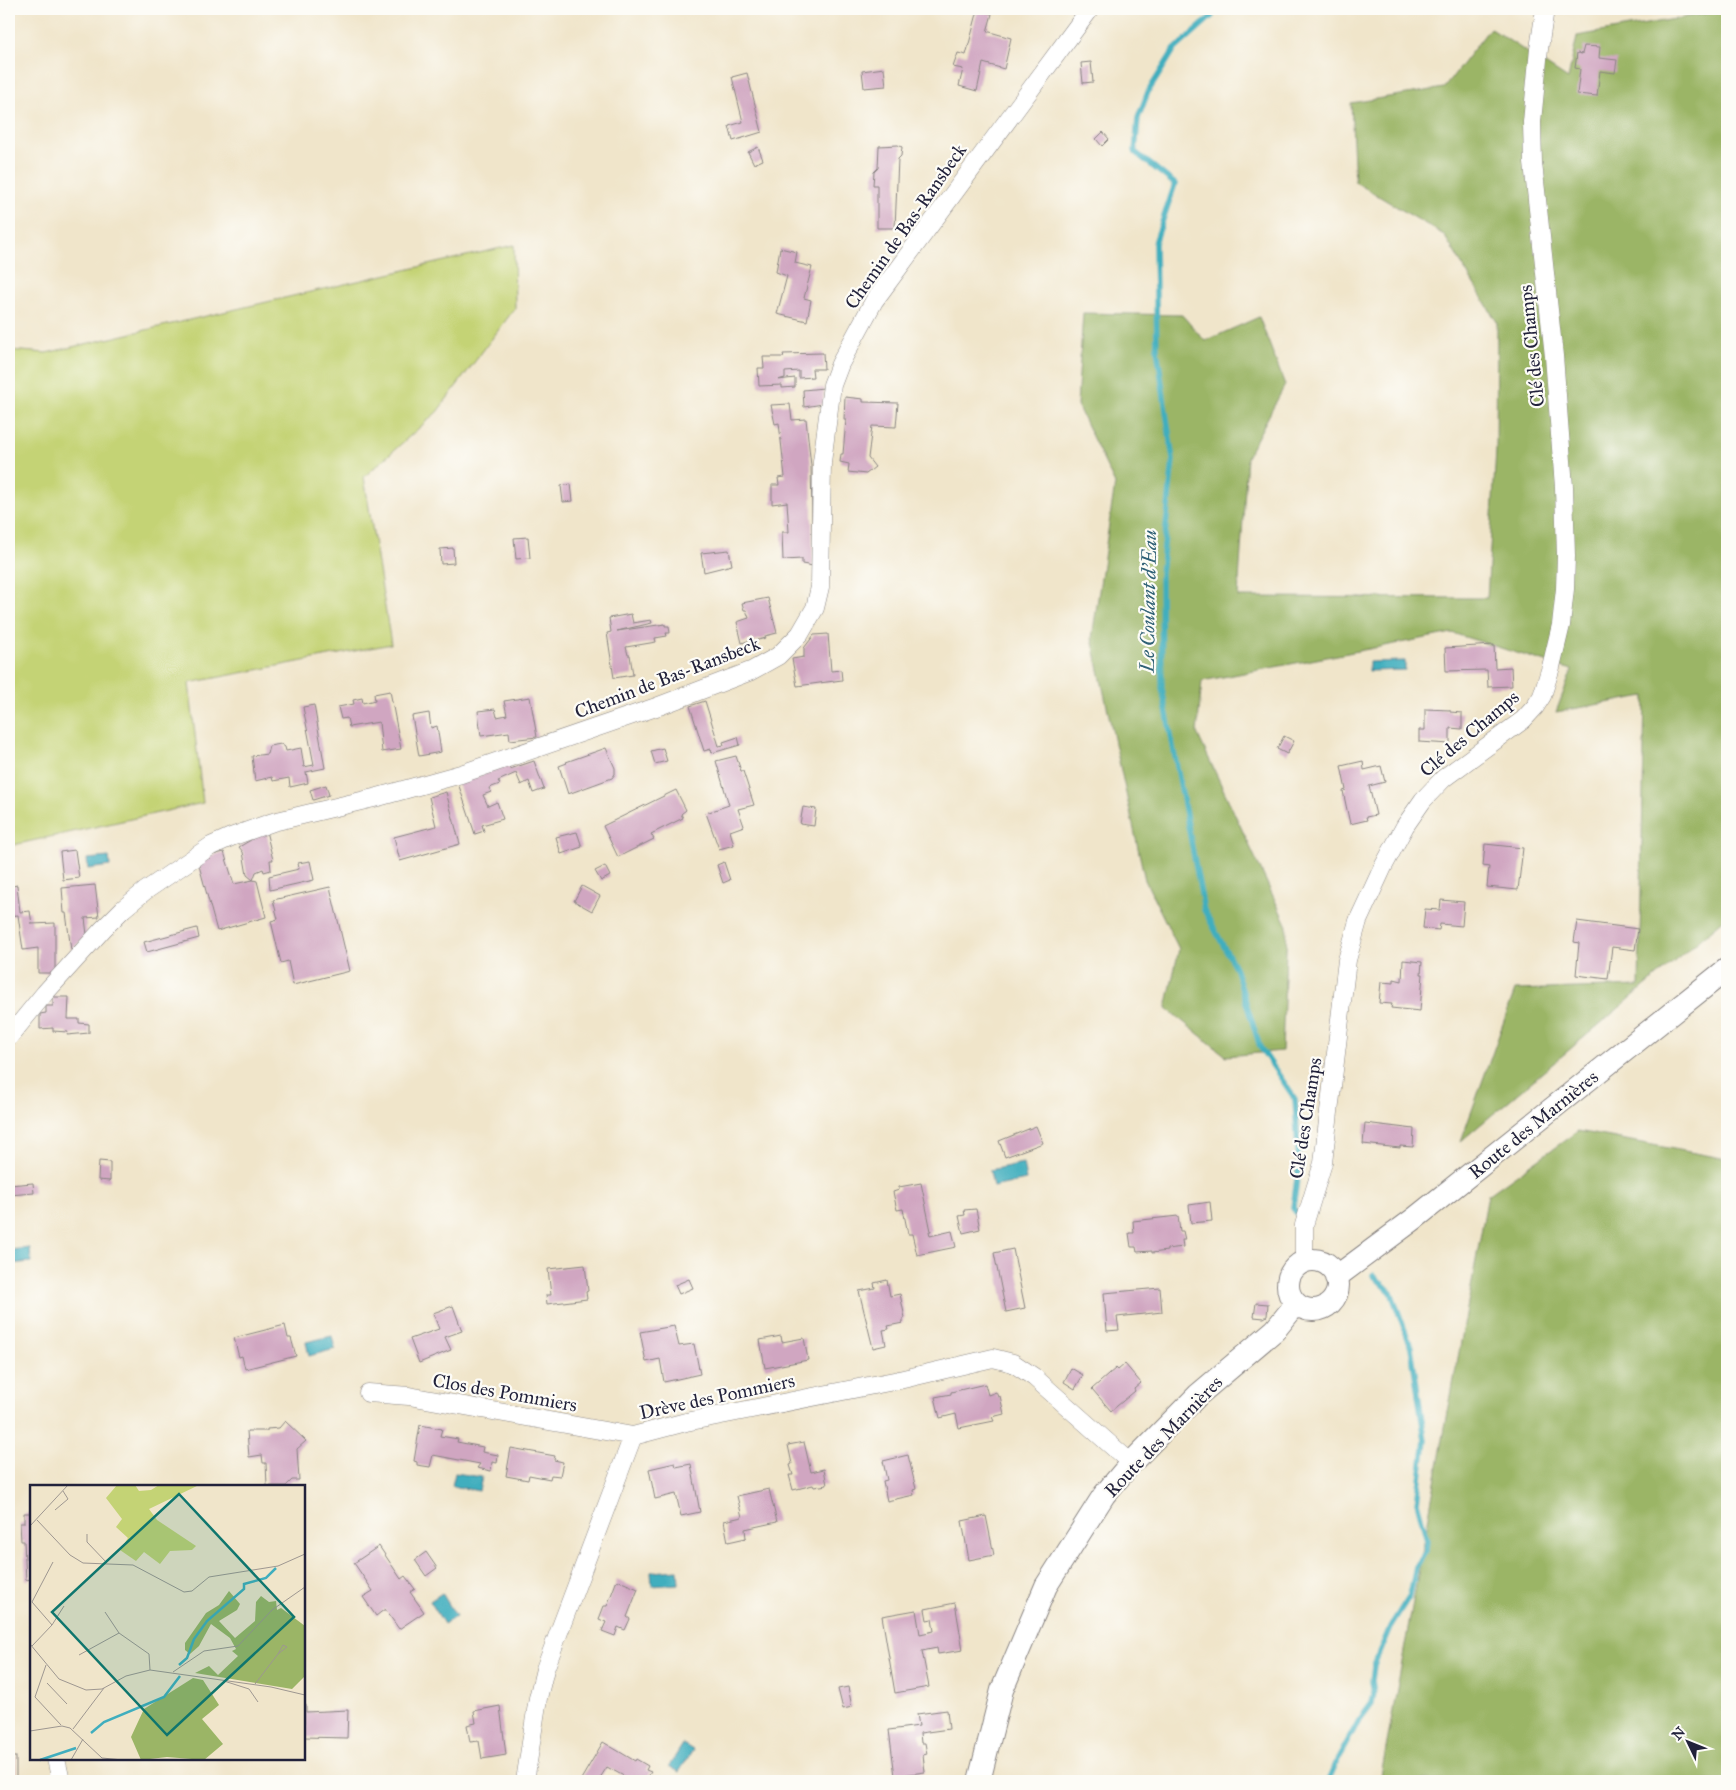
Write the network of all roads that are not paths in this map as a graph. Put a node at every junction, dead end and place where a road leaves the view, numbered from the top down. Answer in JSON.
{"nodes":[{"id":1,"x":1090,"y":9,"type":"edge"},
{"id":2,"x":1544,"y":9,"type":"edge"},
{"id":3,"x":1727,"y":969,"type":"edge"},
{"id":4,"x":9,"y":1035,"type":"edge"},
{"id":5,"x":1304,"y":1261,"type":"junction"},
{"id":6,"x":1336,"y":1277,"type":"junction"},
{"id":7,"x":1296,"y":1304,"type":"junction"},
{"id":8,"x":368,"y":1393,"type":"dead end"},
{"id":9,"x":633,"y":1436,"type":"junction"},
{"id":10,"x":1131,"y":1463,"type":"junction"},
{"id":11,"x":56,"y":1760,"type":"edge"},
{"id":12,"x":61,"y":1781,"type":"edge"},
{"id":13,"x":525,"y":1781,"type":"edge"},
{"id":14,"x":979,"y":1781,"type":"edge"}],
"edges":[{"from":1,"to":4,"type":"street","name":"Chemin de Bas-Ransbeck"},
{"from":2,"to":5,"type":"street","name":"Clé des Champs"},
{"from":3,"to":6,"type":"street","name":"Route des Marnières"},
{"from":5,"to":6,"type":"street"},
{"from":5,"to":7,"type":"street"},
{"from":6,"to":7,"type":"street"},
{"from":7,"to":10,"type":"street","name":"Route des Marnières"},
{"from":8,"to":9,"type":"street","name":"Clos des Pommiers"},
{"from":9,"to":10,"type":"street","name":"Drève des Pommiers"},
{"from":9,"to":13,"type":"street","name":"Drève des Pommiers"},
{"from":10,"to":14,"type":"street","name":"Route des Marnières"},
{"from":11,"to":12,"type":"street"}]}
